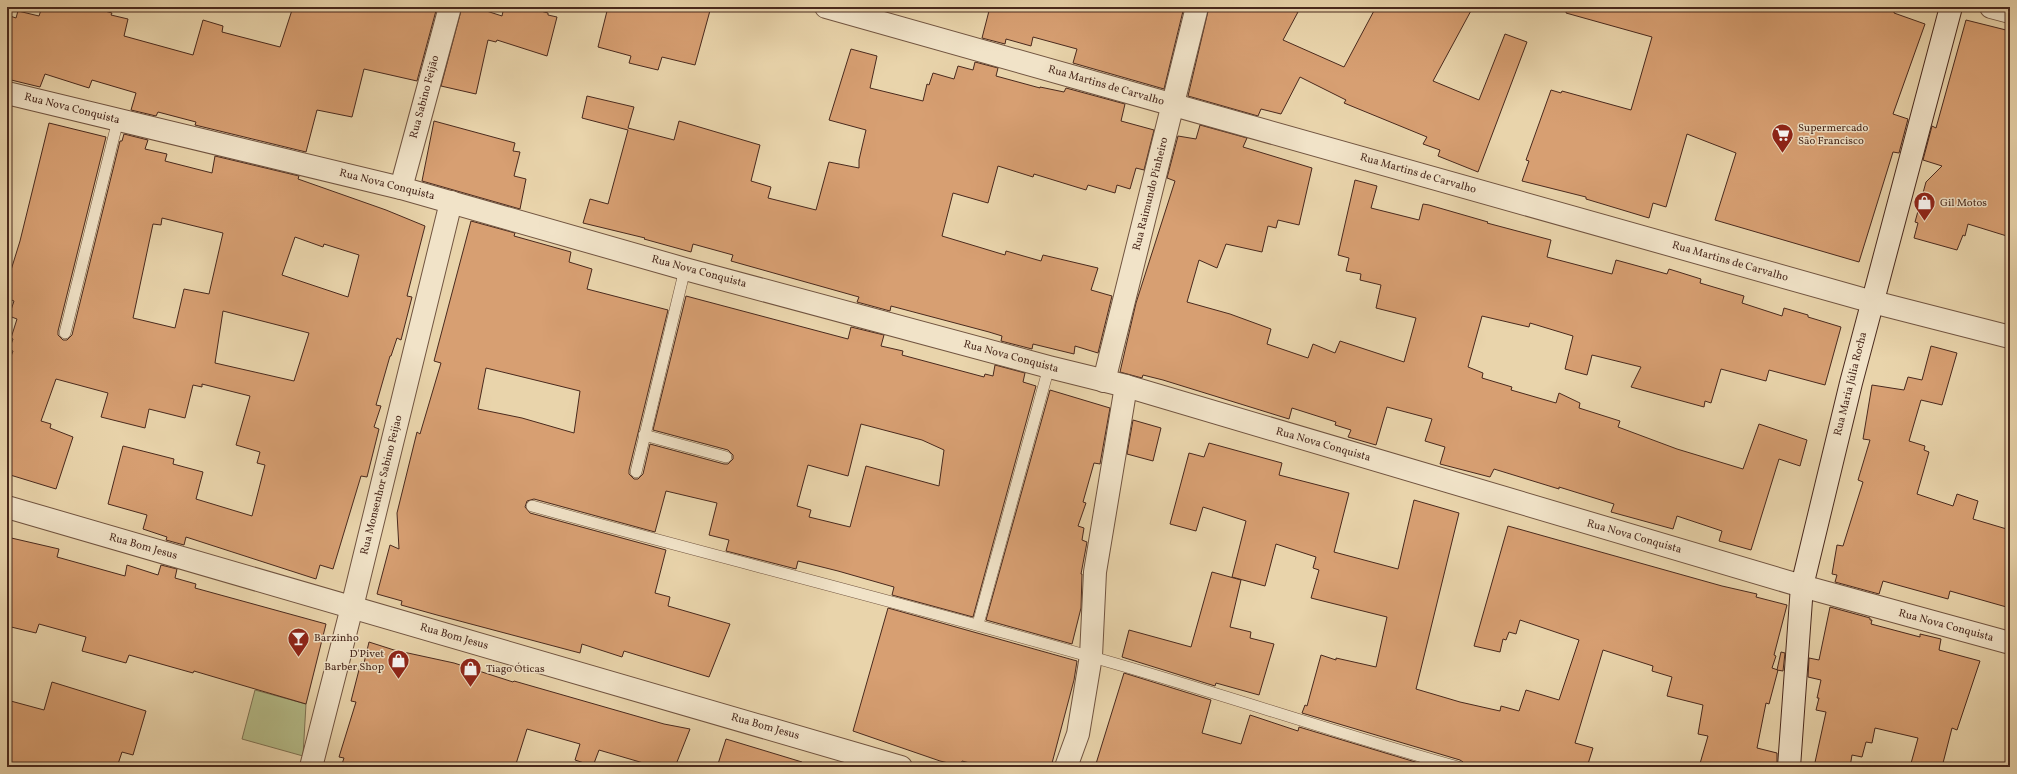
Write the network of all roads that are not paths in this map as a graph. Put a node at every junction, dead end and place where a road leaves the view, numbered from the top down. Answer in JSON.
{"nodes":[{"id":1,"x":450,"y":7,"type":"edge"},
{"id":2,"x":826,"y":7,"type":"edge"},
{"id":3,"x":1197,"y":7,"type":"edge"},
{"id":4,"x":1951,"y":7,"type":"edge"},
{"id":5,"x":1992,"y":7,"type":"edge"},
{"id":6,"x":2010,"y":12,"type":"edge"},
{"id":7,"x":7,"y":93,"type":"edge"},
{"id":8,"x":1173,"y":105,"type":"junction"},
{"id":9,"x":118,"y":120,"type":"junction"},
{"id":10,"x":401,"y":188,"type":"junction"},
{"id":11,"x":451,"y":202,"type":"junction"},
{"id":12,"x":685,"y":268,"type":"junction"},
{"id":13,"x":1872,"y":302,"type":"junction"},
{"id":14,"x":65,"y":333,"type":"dead end"},
{"id":15,"x":2010,"y":337,"type":"edge"},
{"id":16,"x":1048,"y":367,"type":"junction"},
{"id":17,"x":1104,"y":381,"type":"junction"},
{"id":18,"x":1126,"y":386,"type":"junction"},
{"id":19,"x":644,"y":435,"type":"junction"},
{"id":20,"x":726,"y":457,"type":"dead end"},
{"id":21,"x":636,"y":472,"type":"dead end"},
{"id":22,"x":532,"y":506,"type":"dead end"},
{"id":23,"x":7,"y":507,"type":"edge"},
{"id":24,"x":1802,"y":586,"type":"junction"},
{"id":25,"x":352,"y":607,"type":"junction"},
{"id":26,"x":978,"y":624,"type":"junction"},
{"id":27,"x":2010,"y":643,"type":"edge"},
{"id":28,"x":1091,"y":656,"type":"junction"},
{"id":29,"x":311,"y":767,"type":"edge"},
{"id":30,"x":901,"y":767,"type":"edge"},
{"id":31,"x":1066,"y":767,"type":"edge"},
{"id":32,"x":1458,"y":767,"type":"edge"},
{"id":33,"x":1789,"y":767,"type":"edge"}],
"edges":[{"from":1,"to":10,"type":"street","name":"Rua Sabino Feijão"},
{"from":2,"to":8,"type":"street","name":"Rua Martins de Carvalho"},
{"from":3,"to":8,"type":"street","name":"Rua Raimundo Pinheiro"},
{"from":4,"to":13,"type":"street","name":"Rua Maria Júlia Rocha"},
{"from":5,"to":6,"type":"street"},
{"from":7,"to":9,"type":"street","name":"Rua Nova Conquista"},
{"from":8,"to":13,"type":"street","name":"Rua Martins de Carvalho"},
{"from":8,"to":17,"type":"street","name":"Rua Raimundo Pinheiro"},
{"from":9,"to":10,"type":"street","name":"Rua Nova Conquista"},
{"from":9,"to":14,"type":"lane"},
{"from":10,"to":11,"type":"street","name":"Rua Nova Conquista"},
{"from":11,"to":12,"type":"street","name":"Rua Nova Conquista"},
{"from":11,"to":25,"type":"street","name":"Rua Monsenhor Sabino Feijao"},
{"from":12,"to":16,"type":"street","name":"Rua Nova Conquista"},
{"from":12,"to":19,"type":"lane"},
{"from":13,"to":15,"type":"street","name":"Rua Martins de Carvalho"},
{"from":13,"to":24,"type":"street","name":"Rua Maria Júlia Rocha"},
{"from":16,"to":17,"type":"street","name":"Rua Nova Conquista"},
{"from":16,"to":26,"type":"lane"},
{"from":17,"to":18,"type":"street","name":"Rua Nova Conquista"},
{"from":18,"to":24,"type":"street","name":"Rua Nova Conquista"},
{"from":18,"to":28,"type":"street"},
{"from":19,"to":20,"type":"lane"},
{"from":19,"to":21,"type":"lane"},
{"from":22,"to":26,"type":"lane"},
{"from":23,"to":25,"type":"street","name":"Rua Bom Jesus"},
{"from":24,"to":27,"type":"street","name":"Rua Nova Conquista"},
{"from":24,"to":33,"type":"street","name":"Rua Maria Júlia Rocha"},
{"from":25,"to":29,"type":"street","name":"Rua Monsenhor Sabino Feijao"},
{"from":25,"to":30,"type":"street","name":"Rua Bom Jesus"},
{"from":26,"to":28,"type":"lane"},
{"from":28,"to":31,"type":"street"},
{"from":28,"to":32,"type":"lane"}]}
